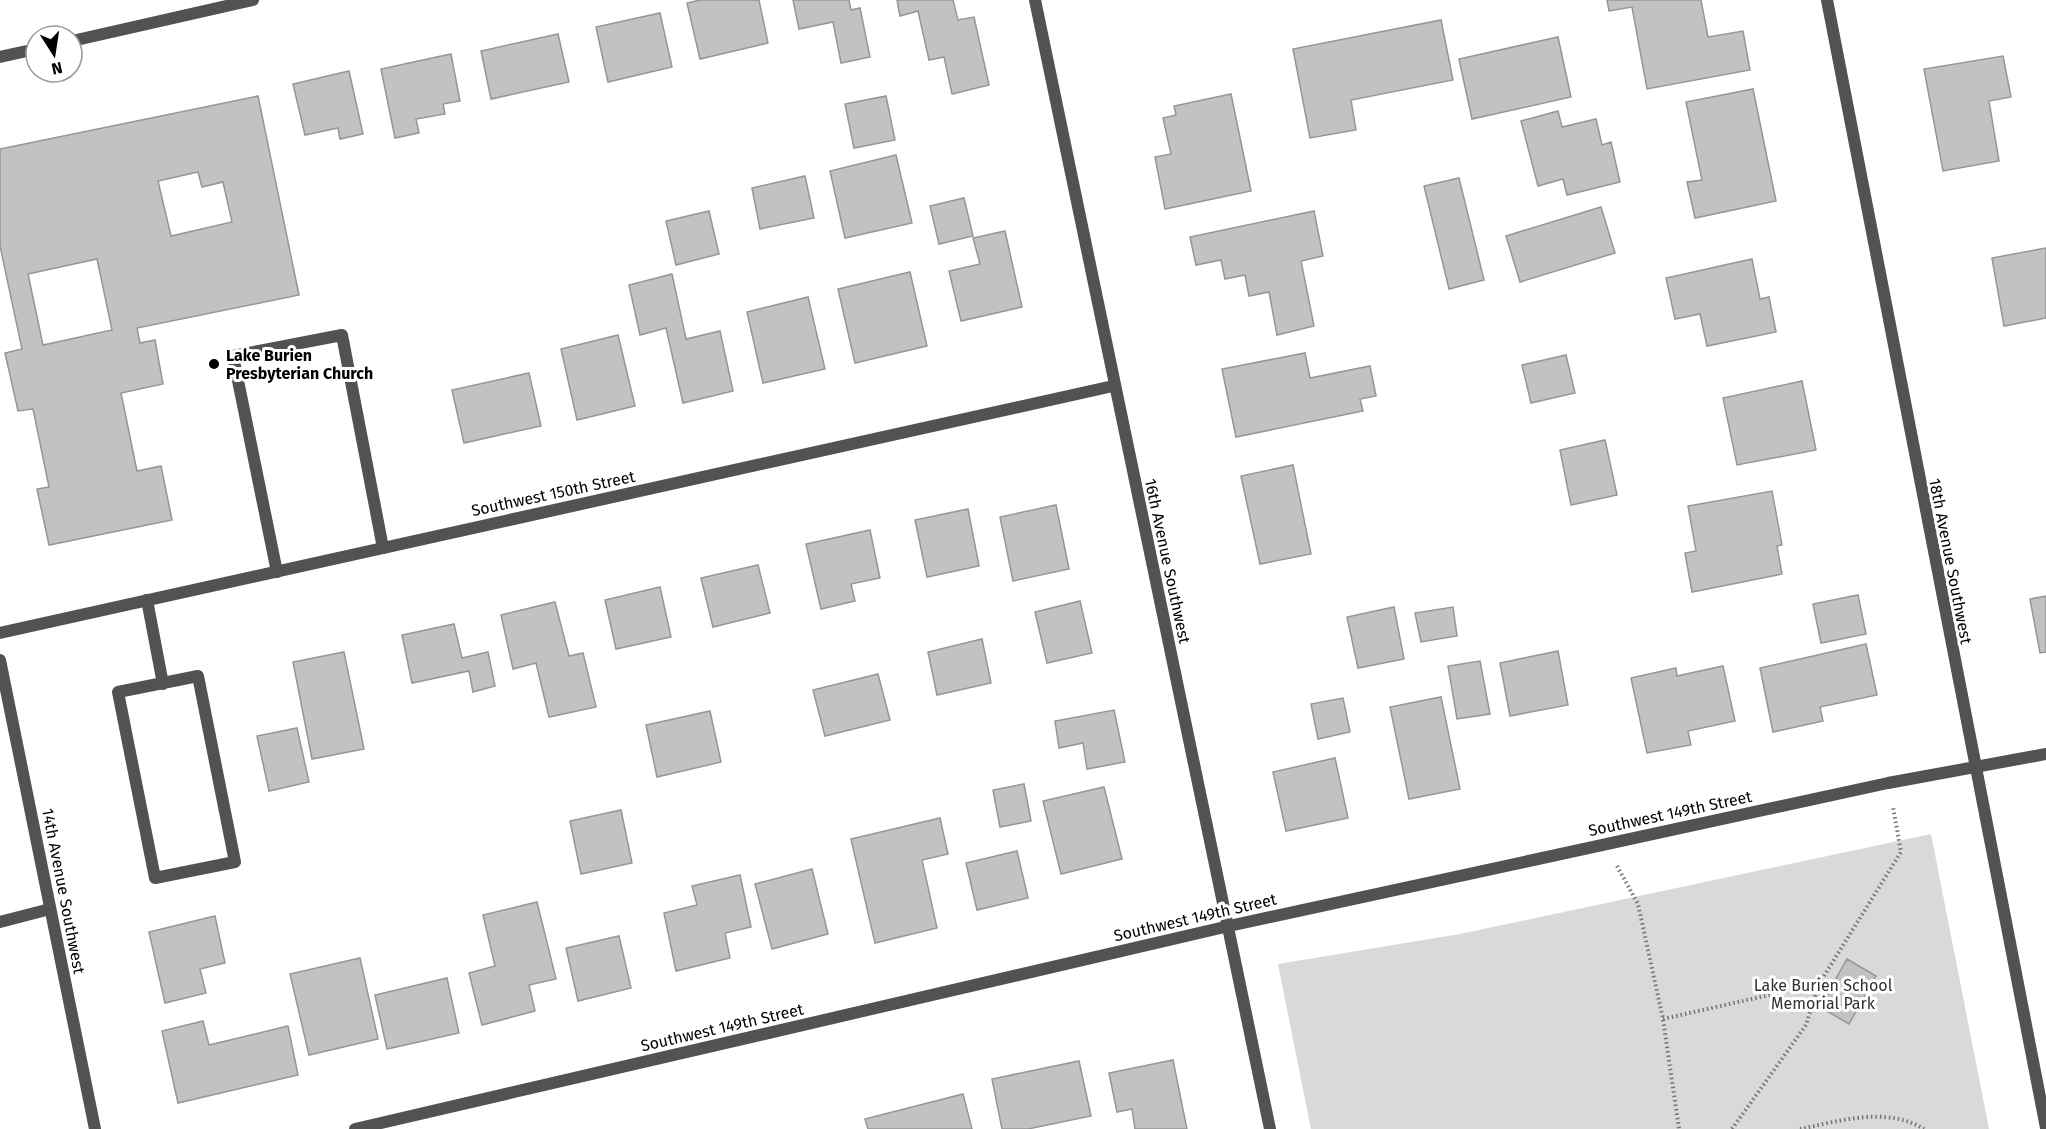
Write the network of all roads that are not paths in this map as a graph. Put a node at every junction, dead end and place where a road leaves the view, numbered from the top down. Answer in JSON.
{"nodes":[{"id":1,"x":253,"y":0,"type":"edge"},
{"id":2,"x":1035,"y":0,"type":"edge"},
{"id":3,"x":1827,"y":0,"type":"edge"},
{"id":4,"x":84,"y":38,"type":"edge"},
{"id":5,"x":24,"y":52,"type":"edge"},
{"id":6,"x":0,"y":57,"type":"edge"},
{"id":7,"x":1113,"y":386,"type":"junction"},
{"id":8,"x":383,"y":548,"type":"junction"},
{"id":9,"x":277,"y":572,"type":"junction"},
{"id":10,"x":147,"y":600,"type":"junction"},
{"id":11,"x":0,"y":633,"type":"edge"},
{"id":12,"x":0,"y":660,"type":"edge"},
{"id":13,"x":163,"y":684,"type":"junction"},
{"id":14,"x":2046,"y":754,"type":"edge"},
{"id":15,"x":1974,"y":769,"type":"junction"},
{"id":16,"x":50,"y":909,"type":"junction"},
{"id":17,"x":0,"y":922,"type":"edge"},
{"id":18,"x":1228,"y":926,"type":"junction"},
{"id":19,"x":2046,"y":1128,"type":"edge"},
{"id":20,"x":95,"y":1129,"type":"edge"},
{"id":21,"x":355,"y":1129,"type":"edge"},
{"id":22,"x":1270,"y":1129,"type":"edge"}],
"edges":[{"from":1,"to":4,"type":"street"},
{"from":2,"to":7,"type":"street","name":"16th Avenue Southwest"},
{"from":3,"to":15,"type":"street","name":"18th Avenue Southwest"},
{"from":5,"to":6,"type":"street"},
{"from":7,"to":8,"type":"street","name":"Southwest 150th Street"},
{"from":7,"to":18,"type":"street","name":"16th Avenue Southwest"},
{"from":8,"to":9,"type":"street","name":"Southwest 150th Street"},
{"from":8,"to":9,"type":"street"},
{"from":9,"to":10,"type":"street","name":"Southwest 150th Street"},
{"from":10,"to":11,"type":"street","name":"Southwest 150th Street"},
{"from":10,"to":13,"type":"street"},
{"from":12,"to":16,"type":"street","name":"14th Avenue Southwest"},
{"from":13,"to":13,"type":"street"},
{"from":14,"to":15,"type":"street","name":"Southwest 149th Street"},
{"from":15,"to":18,"type":"street","name":"Southwest 149th Street"},
{"from":15,"to":19,"type":"street","name":"18th Avenue Southwest"},
{"from":16,"to":17,"type":"street"},
{"from":16,"to":20,"type":"street","name":"14th Avenue Southwest"},
{"from":18,"to":21,"type":"street","name":"Southwest 149th Street"},
{"from":18,"to":22,"type":"street","name":"16th Avenue Southwest"}]}
